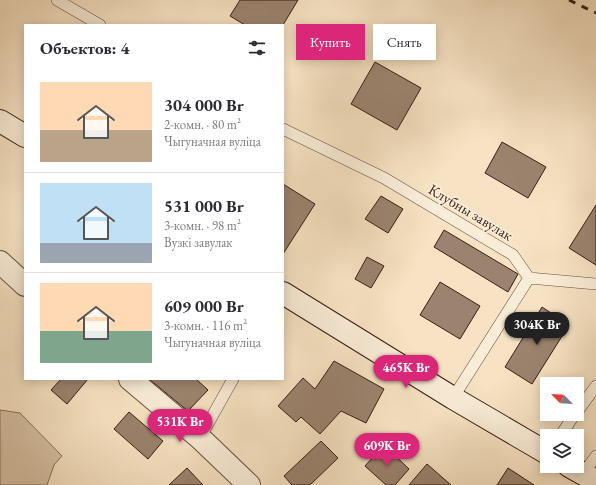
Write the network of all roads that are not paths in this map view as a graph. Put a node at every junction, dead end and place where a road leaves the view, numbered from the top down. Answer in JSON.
{"nodes":[{"id":1,"x":57,"y":0,"type":"edge"},
{"id":2,"x":98,"y":24,"type":"edge"},
{"id":3,"x":0,"y":121,"type":"edge"},
{"id":4,"x":284,"y":129,"type":"edge"},
{"id":5,"x":24,"y":135,"type":"edge"},
{"id":6,"x":0,"y":262,"type":"edge"},
{"id":7,"x":529,"y":278,"type":"junction"},
{"id":8,"x":24,"y":284,"type":"edge"},
{"id":9,"x":596,"y":284,"type":"edge"},
{"id":10,"x":284,"y":294,"type":"edge"},
{"id":11,"x":131,"y":380,"type":"edge"},
{"id":12,"x":232,"y":380,"type":"edge"},
{"id":13,"x":596,"y":386,"type":"edge"},
{"id":14,"x":453,"y":398,"type":"junction"},
{"id":15,"x":584,"y":402,"type":"edge"},
{"id":16,"x":200,"y":438,"type":"junction"},
{"id":17,"x":540,"y":449,"type":"edge"},
{"id":18,"x":596,"y":456,"type":"edge"},
{"id":19,"x":583,"y":474,"type":"edge"},
{"id":20,"x":249,"y":485,"type":"edge"}],
"edges":[{"from":1,"to":2,"type":"lane"},
{"from":3,"to":5,"type":"street"},
{"from":4,"to":7,"type":"lane","name":"Клубны завулак"},
{"from":6,"to":8,"type":"street"},
{"from":7,"to":9,"type":"lane"},
{"from":7,"to":14,"type":"lane"},
{"from":10,"to":14,"type":"street"},
{"from":11,"to":16,"type":"street"},
{"from":12,"to":16,"type":"lane"},
{"from":13,"to":15,"type":"lane"},
{"from":14,"to":17,"type":"street"},
{"from":16,"to":20,"type":"street"},
{"from":18,"to":19,"type":"lane"}]}
